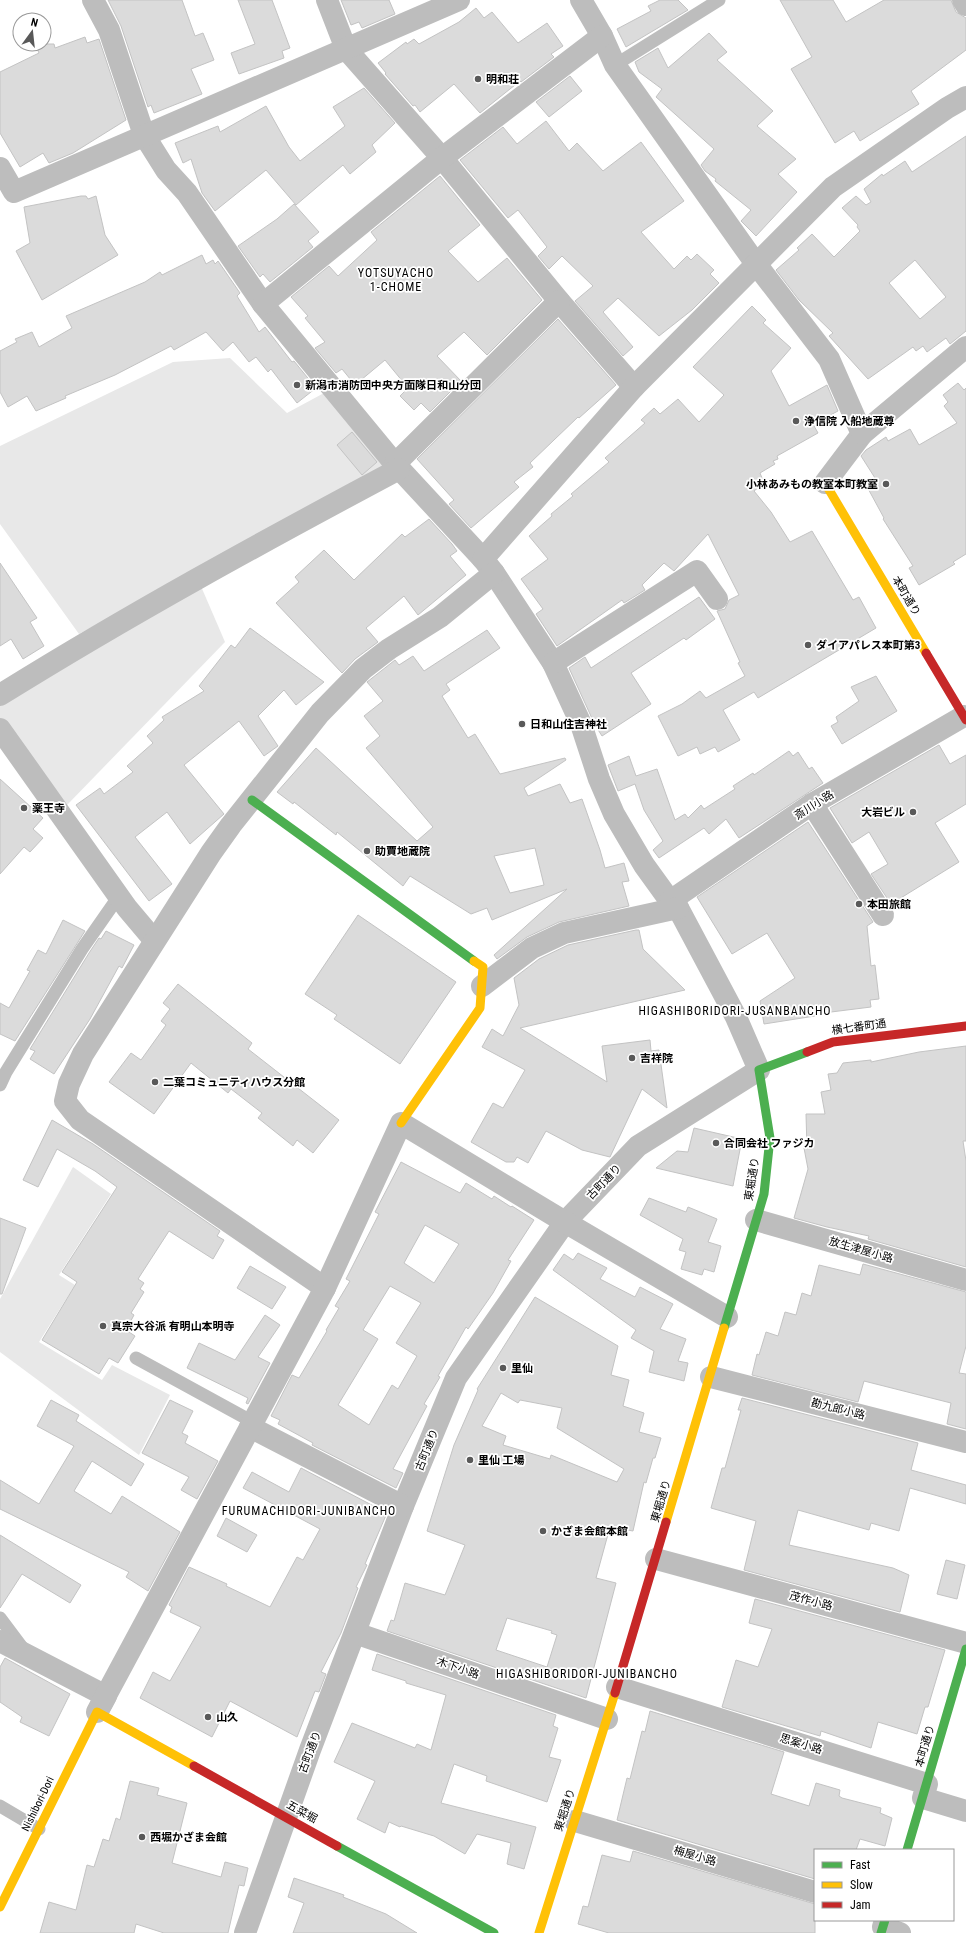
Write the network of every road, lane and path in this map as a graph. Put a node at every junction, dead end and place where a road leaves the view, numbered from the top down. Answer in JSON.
{"nodes":[{"id":1,"x":93,"y":0,"type":"edge"},
{"id":2,"x":327,"y":0,"type":"edge"},
{"id":3,"x":459,"y":0,"type":"edge"},
{"id":4,"x":581,"y":0,"type":"edge"},
{"id":5,"x":719,"y":0,"type":"edge"},
{"id":6,"x":963,"y":0,"type":"edge"},
{"id":7,"x":966,"y":5,"type":"edge"},
{"id":8,"x":602,"y":36,"type":"junction"},
{"id":9,"x":346,"y":49,"type":"junction"},
{"id":10,"x":615,"y":65,"type":"junction"},
{"id":11,"x":966,"y":97,"type":"edge"},
{"id":12,"x":144,"y":135,"type":"junction"},
{"id":13,"x":442,"y":158,"type":"junction"},
{"id":14,"x":0,"y":168,"type":"edge"},
{"id":15,"x":756,"y":264,"type":"junction"},
{"id":16,"x":559,"y":301,"type":"junction"},
{"id":17,"x":262,"y":304,"type":"junction"},
{"id":18,"x":966,"y":347,"type":"edge"},
{"id":19,"x":634,"y":388,"type":"junction"},
{"id":20,"x":862,"y":434,"type":"junction"},
{"id":21,"x":397,"y":466,"type":"junction"},
{"id":22,"x":825,"y":483,"type":"joint"},
{"id":23,"x":489,"y":566,"type":"junction"},
{"id":24,"x":717,"y":599,"type":"dead end"},
{"id":25,"x":553,"y":663,"type":"junction"},
{"id":26,"x":0,"y":695,"type":"edge"},
{"id":27,"x":965,"y":718,"type":"edge"},
{"id":28,"x":0,"y":729,"type":"edge"},
{"id":29,"x":252,"y":800,"type":"junction"},
{"id":30,"x":812,"y":804,"type":"junction"},
{"id":31,"x":119,"y":896,"type":"junction"},
{"id":32,"x":674,"y":905,"type":"junction"},
{"id":33,"x":883,"y":916,"type":"dead end"},
{"id":34,"x":154,"y":940,"type":"junction"},
{"id":35,"x":482,"y":986,"type":"junction"},
{"id":36,"x":966,"y":1026,"type":"edge"},
{"id":37,"x":759,"y":1070,"type":"junction"},
{"id":38,"x":0,"y":1085,"type":"edge"},
{"id":39,"x":401,"y":1123,"type":"junction"},
{"id":40,"x":756,"y":1220,"type":"junction"},
{"id":41,"x":565,"y":1222,"type":"junction"},
{"id":42,"x":966,"y":1280,"type":"edge"},
{"id":43,"x":325,"y":1288,"type":"junction"},
{"id":44,"x":727,"y":1317,"type":"junction"},
{"id":45,"x":136,"y":1358,"type":"dead end"},
{"id":46,"x":711,"y":1377,"type":"junction"},
{"id":47,"x":252,"y":1424,"type":"junction"},
{"id":48,"x":966,"y":1442,"type":"edge"},
{"id":49,"x":403,"y":1506,"type":"junction"},
{"id":50,"x":656,"y":1559,"type":"junction"},
{"id":51,"x":0,"y":1618,"type":"edge"},
{"id":52,"x":355,"y":1633,"type":"junction"},
{"id":53,"x":0,"y":1641,"type":"edge"},
{"id":54,"x":966,"y":1643,"type":"edge"},
{"id":55,"x":966,"y":1649,"type":"edge"},
{"id":56,"x":28,"y":1655,"type":"junction"},
{"id":57,"x":617,"y":1687,"type":"junction"},
{"id":58,"x":102,"y":1704,"type":"junction"},
{"id":59,"x":607,"y":1719,"type":"junction"},
{"id":60,"x":925,"y":1791,"type":"junction"},
{"id":61,"x":0,"y":1806,"type":"edge"},
{"id":62,"x":966,"y":1811,"type":"edge"},
{"id":63,"x":285,"y":1817,"type":"junction"},
{"id":64,"x":574,"y":1821,"type":"junction"},
{"id":65,"x":39,"y":1829,"type":"junction"},
{"id":66,"x":906,"y":1849,"type":"edge"},
{"id":67,"x":814,"y":1892,"type":"edge"},
{"id":68,"x":0,"y":1906,"type":"edge"},
{"id":69,"x":245,"y":1933,"type":"edge"},
{"id":70,"x":494,"y":1933,"type":"edge"},
{"id":71,"x":538,"y":1933,"type":"edge"}],
"edges":[{"from":1,"to":12,"type":"street"},
{"from":2,"to":9,"type":"street"},
{"from":3,"to":9,"type":"street"},
{"from":4,"to":8,"type":"street"},
{"from":5,"to":10,"type":"lane"},
{"from":6,"to":7,"type":"street"},
{"from":8,"to":10,"type":"street"},
{"from":8,"to":13,"type":"street"},
{"from":9,"to":12,"type":"street"},
{"from":9,"to":13,"type":"street"},
{"from":10,"to":15,"type":"street"},
{"from":11,"to":15,"type":"street"},
{"from":12,"to":14,"type":"street"},
{"from":12,"to":17,"type":"street"},
{"from":13,"to":16,"type":"street"},
{"from":13,"to":17,"type":"street"},
{"from":15,"to":19,"type":"street"},
{"from":15,"to":20,"type":"street"},
{"from":16,"to":19,"type":"street"},
{"from":16,"to":21,"type":"street"},
{"from":17,"to":21,"type":"street"},
{"from":18,"to":20,"type":"street"},
{"from":19,"to":23,"type":"street"},
{"from":20,"to":22,"type":"street"},
{"from":21,"to":23,"type":"street"},
{"from":21,"to":26,"type":"street"},
{"from":22,"to":27,"type":"street","name":"本町通り"},
{"from":23,"to":25,"type":"street"},
{"from":23,"to":29,"type":"street"},
{"from":24,"to":25,"type":"street"},
{"from":25,"to":32,"type":"street"},
{"from":27,"to":30,"type":"street","name":"斎川小路"},
{"from":28,"to":31,"type":"street"},
{"from":29,"to":34,"type":"street"},
{"from":29,"to":35,"type":"street"},
{"from":30,"to":32,"type":"street","name":"斎川小路"},
{"from":30,"to":33,"type":"street"},
{"from":31,"to":34,"type":"street"},
{"from":31,"to":38,"type":"lane"},
{"from":32,"to":35,"type":"street"},
{"from":32,"to":37,"type":"street"},
{"from":34,"to":43,"type":"street"},
{"from":35,"to":39,"type":"street"},
{"from":36,"to":37,"type":"street","name":"横七番町通"},
{"from":37,"to":40,"type":"street","name":"東堀通り"},
{"from":37,"to":41,"type":"street","name":"古町通り"},
{"from":39,"to":41,"type":"street"},
{"from":39,"to":43,"type":"street"},
{"from":40,"to":42,"type":"street","name":"放生津屋小路"},
{"from":40,"to":44,"type":"street","name":"東堀通り"},
{"from":41,"to":44,"type":"street"},
{"from":41,"to":49,"type":"street","name":"古町通り"},
{"from":43,"to":47,"type":"street"},
{"from":44,"to":46,"type":"street","name":"東堀通り"},
{"from":45,"to":47,"type":"lane"},
{"from":46,"to":48,"type":"street","name":"勘九郎小路"},
{"from":46,"to":50,"type":"street","name":"東堀通り"},
{"from":47,"to":49,"type":"street"},
{"from":47,"to":58,"type":"street"},
{"from":49,"to":52,"type":"street","name":"古町通り"},
{"from":50,"to":54,"type":"street","name":"茂作小路"},
{"from":50,"to":57,"type":"street","name":"東堀通り"},
{"from":51,"to":56,"type":"lane"},
{"from":52,"to":59,"type":"street","name":"木下小路"},
{"from":52,"to":63,"type":"street","name":"古町通り"},
{"from":53,"to":56,"type":"street"},
{"from":55,"to":60,"type":"street","name":"本町通り"},
{"from":56,"to":58,"type":"street"},
{"from":57,"to":59,"type":"street","name":"東堀通り"},
{"from":57,"to":60,"type":"street","name":"思案小路"},
{"from":58,"to":63,"type":"street","name":"五菜堀"},
{"from":58,"to":65,"type":"street","name":"Nishibori-Dori"},
{"from":59,"to":64,"type":"street","name":"東堀通り"},
{"from":60,"to":62,"type":"street","name":"思案小路"},
{"from":60,"to":66,"type":"street","name":"本町通り"},
{"from":61,"to":65,"type":"lane"},
{"from":63,"to":69,"type":"street","name":"古町通り"},
{"from":63,"to":70,"type":"street","name":"五菜堀"},
{"from":64,"to":67,"type":"street","name":"梅屋小路"},
{"from":64,"to":71,"type":"street","name":"東堀通り"},
{"from":65,"to":68,"type":"street","name":"Nishibori-Dori"}]}
